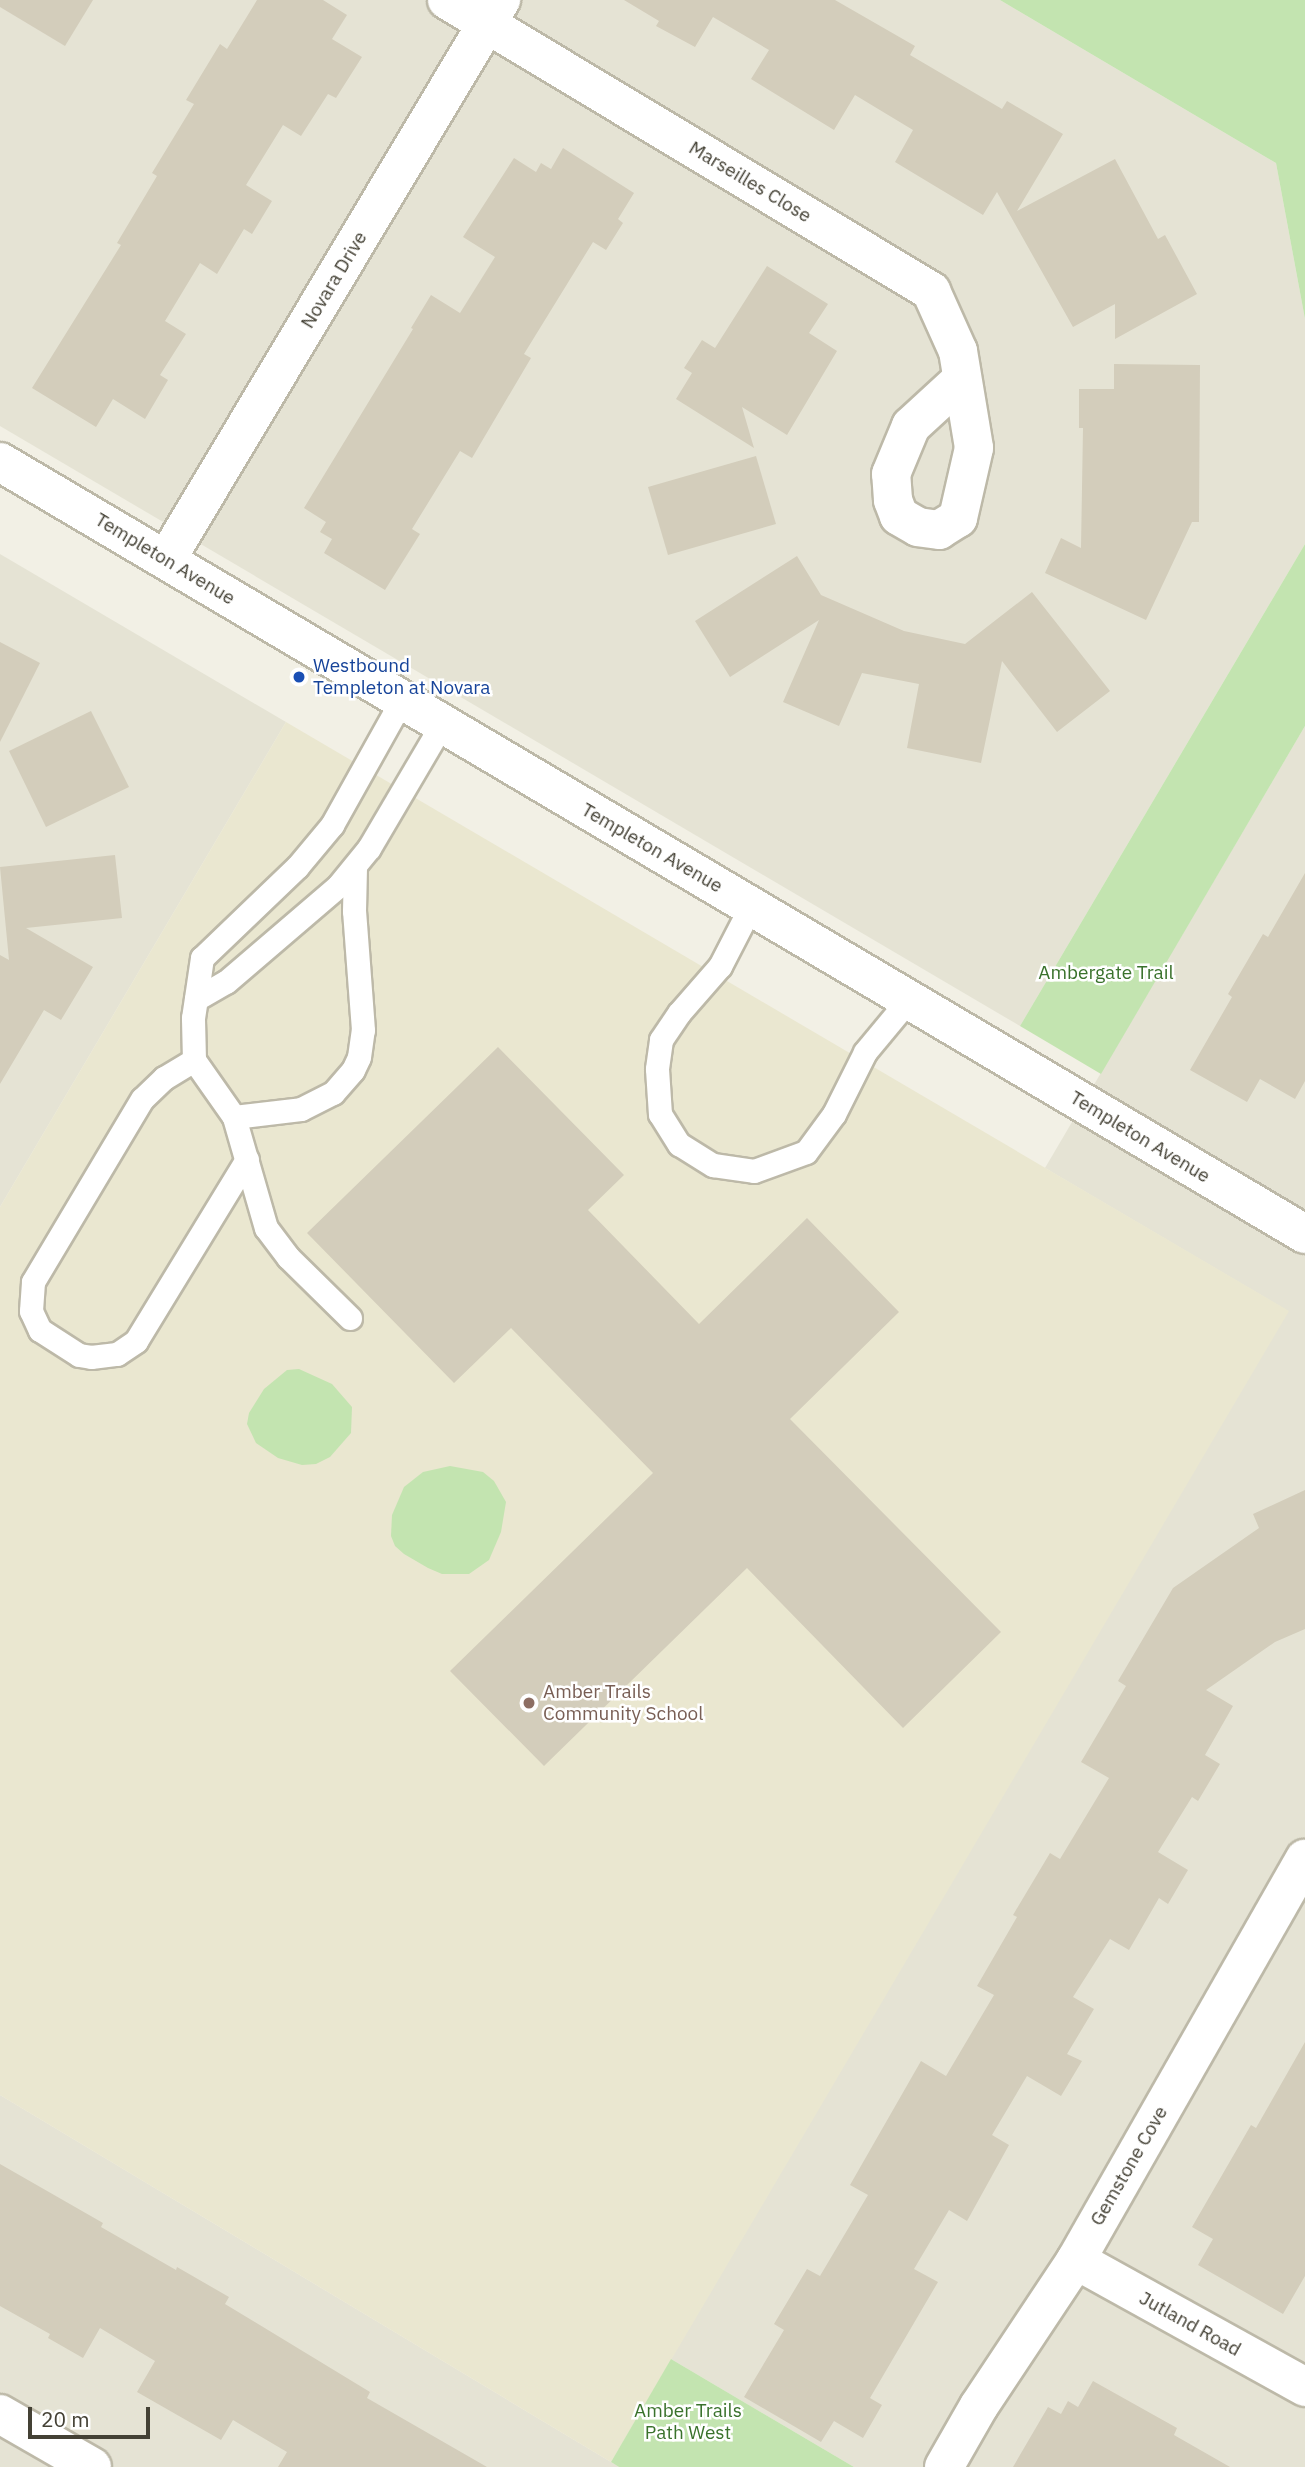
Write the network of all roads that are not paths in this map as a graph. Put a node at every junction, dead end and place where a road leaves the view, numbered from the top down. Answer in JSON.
{"nodes":[{"id":1,"x":447,"y":0,"type":"edge"},
{"id":2,"x":494,"y":12,"type":"edge"},
{"id":3,"x":961,"y":380,"type":"dead end"},
{"id":4,"x":0,"y":461,"type":"edge"},
{"id":5,"x":166,"y":560,"type":"junction"},
{"id":6,"x":402,"y":699,"type":"junction"},
{"id":7,"x":442,"y":724,"type":"junction"},
{"id":8,"x":355,"y":866,"type":"junction"},
{"id":9,"x":751,"y":906,"type":"junction"},
{"id":10,"x":196,"y":999,"type":"junction"},
{"id":11,"x":909,"y":999,"type":"junction"},
{"id":12,"x":194,"y":1060,"type":"junction"},
{"id":13,"x":234,"y":1117,"type":"junction"},
{"id":14,"x":247,"y":1159,"type":"junction"},
{"id":15,"x":1305,"y":1234,"type":"edge"},
{"id":16,"x":350,"y":1318,"type":"dead end"},
{"id":17,"x":1305,"y":1859,"type":"edge"},
{"id":18,"x":1076,"y":2260,"type":"junction"},
{"id":19,"x":1305,"y":2387,"type":"edge"},
{"id":20,"x":0,"y":2413,"type":"edge"},
{"id":21,"x":92,"y":2467,"type":"edge"},
{"id":22,"x":944,"y":2467,"type":"edge"}],
"edges":[{"from":1,"to":2,"type":"street","name":"Marseilles Close"},
{"from":2,"to":3,"type":"street","name":"Marseilles Close"},
{"from":2,"to":5,"type":"street","name":"Novara Drive"},
{"from":4,"to":5,"type":"street","name":"Templeton Avenue"},
{"from":5,"to":6,"type":"street","name":"Templeton Avenue"},
{"from":6,"to":7,"type":"street","name":"Templeton Avenue"},
{"from":6,"to":10,"type":"lane"},
{"from":7,"to":8,"type":"lane"},
{"from":7,"to":9,"type":"street","name":"Templeton Avenue"},
{"from":8,"to":10,"type":"lane"},
{"from":8,"to":13,"type":"lane"},
{"from":9,"to":11,"type":"street","name":"Templeton Avenue"},
{"from":9,"to":11,"type":"lane"},
{"from":10,"to":12,"type":"lane"},
{"from":11,"to":15,"type":"street","name":"Templeton Avenue"},
{"from":12,"to":13,"type":"lane"},
{"from":12,"to":14,"type":"lane"},
{"from":13,"to":14,"type":"lane"},
{"from":14,"to":16,"type":"lane"},
{"from":17,"to":18,"type":"street","name":"Gemstone Cove"},
{"from":18,"to":19,"type":"street","name":"Jutland Road"},
{"from":18,"to":22,"type":"street","name":"Gemstone Cove"},
{"from":20,"to":21,"type":"street"}]}
